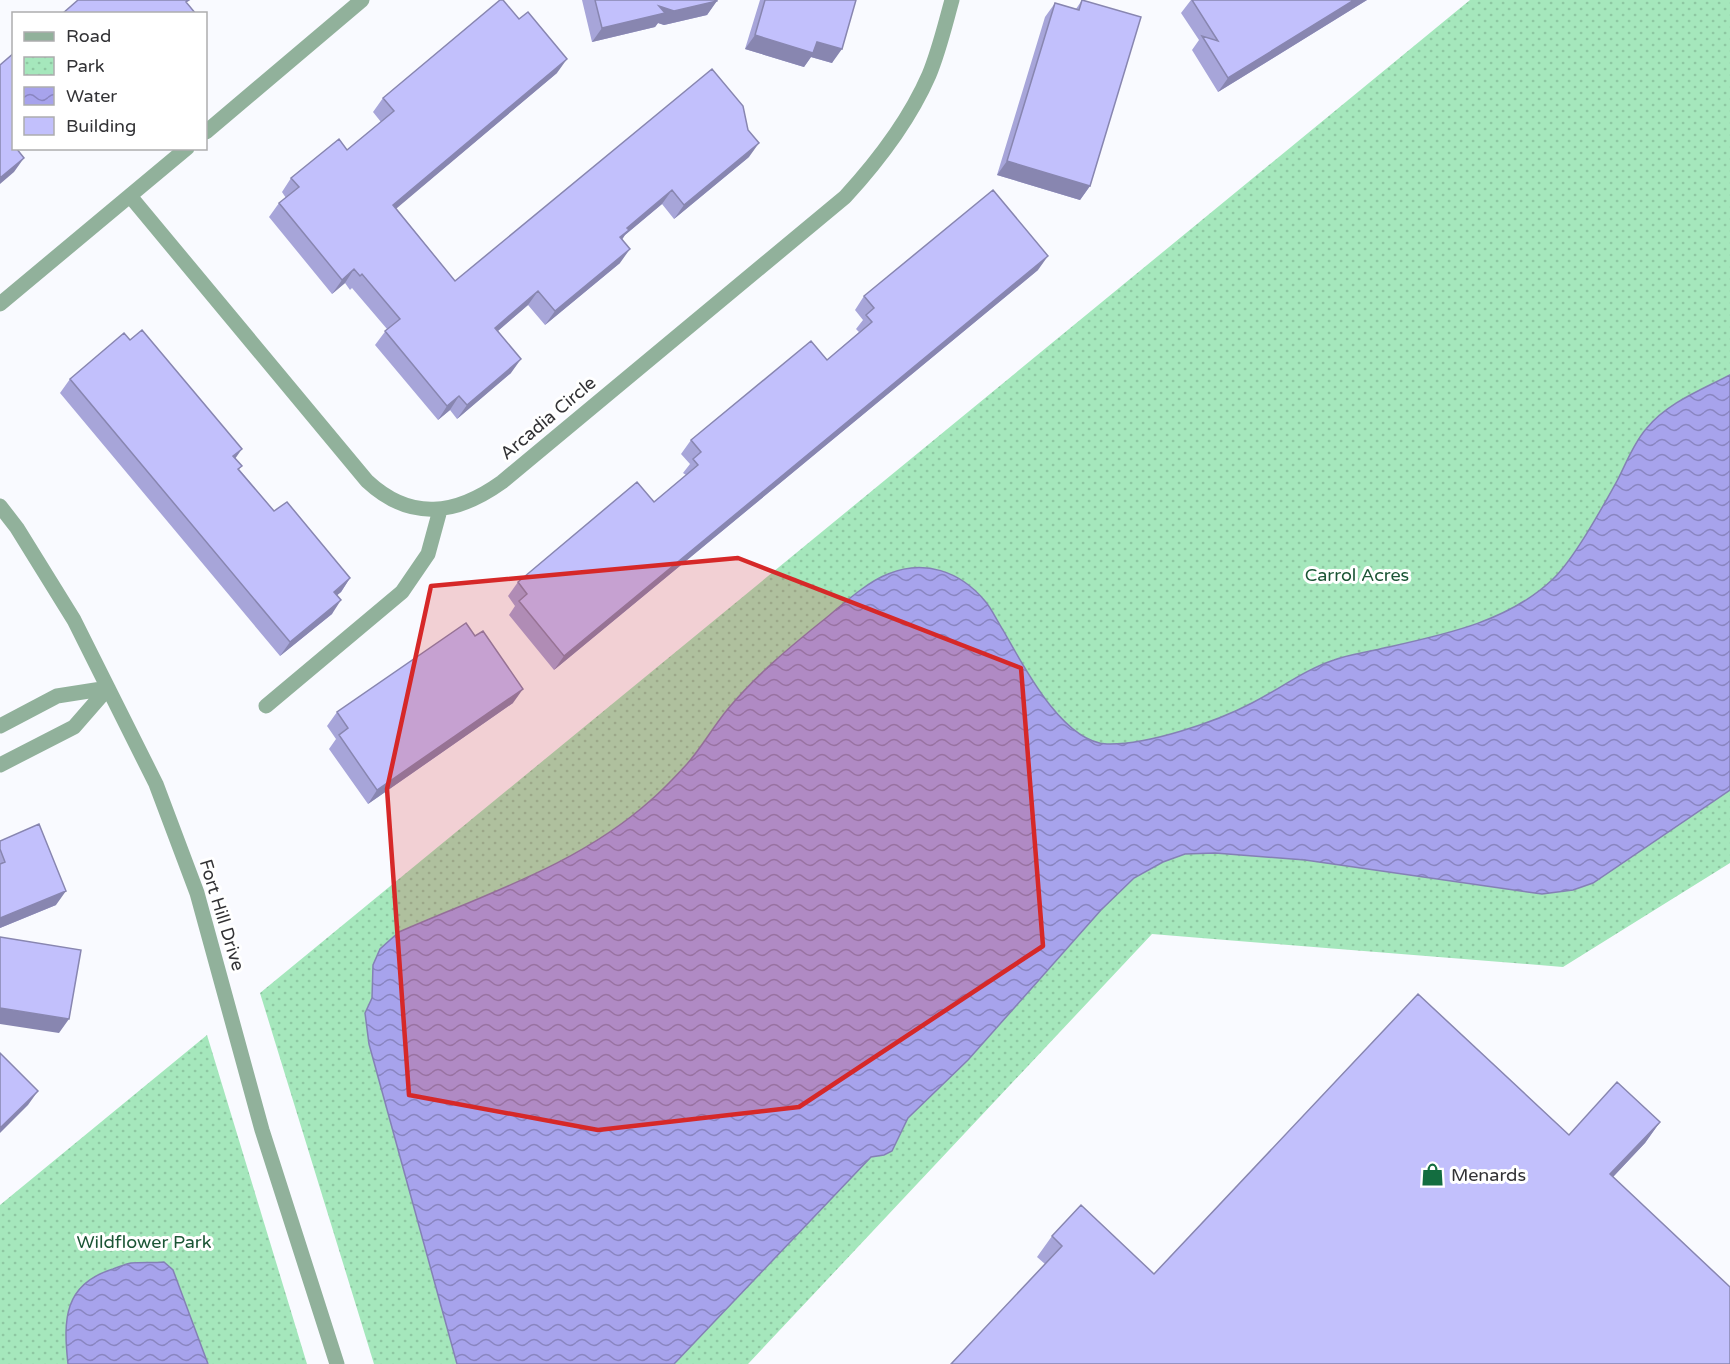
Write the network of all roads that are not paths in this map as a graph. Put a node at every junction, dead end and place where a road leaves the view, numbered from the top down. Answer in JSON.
{"nodes":[{"id":1,"x":362,"y":0,"type":"edge"},
{"id":2,"x":952,"y":0,"type":"edge"},
{"id":3,"x":207,"y":131,"type":"edge"},
{"id":4,"x":184,"y":150,"type":"edge"},
{"id":5,"x":130,"y":196,"type":"junction"},
{"id":6,"x":0,"y":304,"type":"edge"},
{"id":7,"x":0,"y":506,"type":"edge"},
{"id":8,"x":440,"y":510,"type":"junction"},
{"id":9,"x":108,"y":688,"type":"junction"},
{"id":10,"x":266,"y":706,"type":"dead end"},
{"id":11,"x":0,"y":726,"type":"edge"},
{"id":12,"x":0,"y":765,"type":"edge"},
{"id":13,"x":337,"y":1364,"type":"edge"}],
"edges":[{"from":1,"to":3,"type":"street"},
{"from":2,"to":8,"type":"street","name":"Arcadia Circle"},
{"from":4,"to":5,"type":"street"},
{"from":5,"to":6,"type":"street"},
{"from":5,"to":8,"type":"street","name":"Arcadia Circle"},
{"from":7,"to":9,"type":"street","name":"Fort Hill Drive"},
{"from":8,"to":10,"type":"street"},
{"from":9,"to":11,"type":"street"},
{"from":9,"to":12,"type":"street"},
{"from":9,"to":13,"type":"street","name":"Fort Hill Drive"}]}
